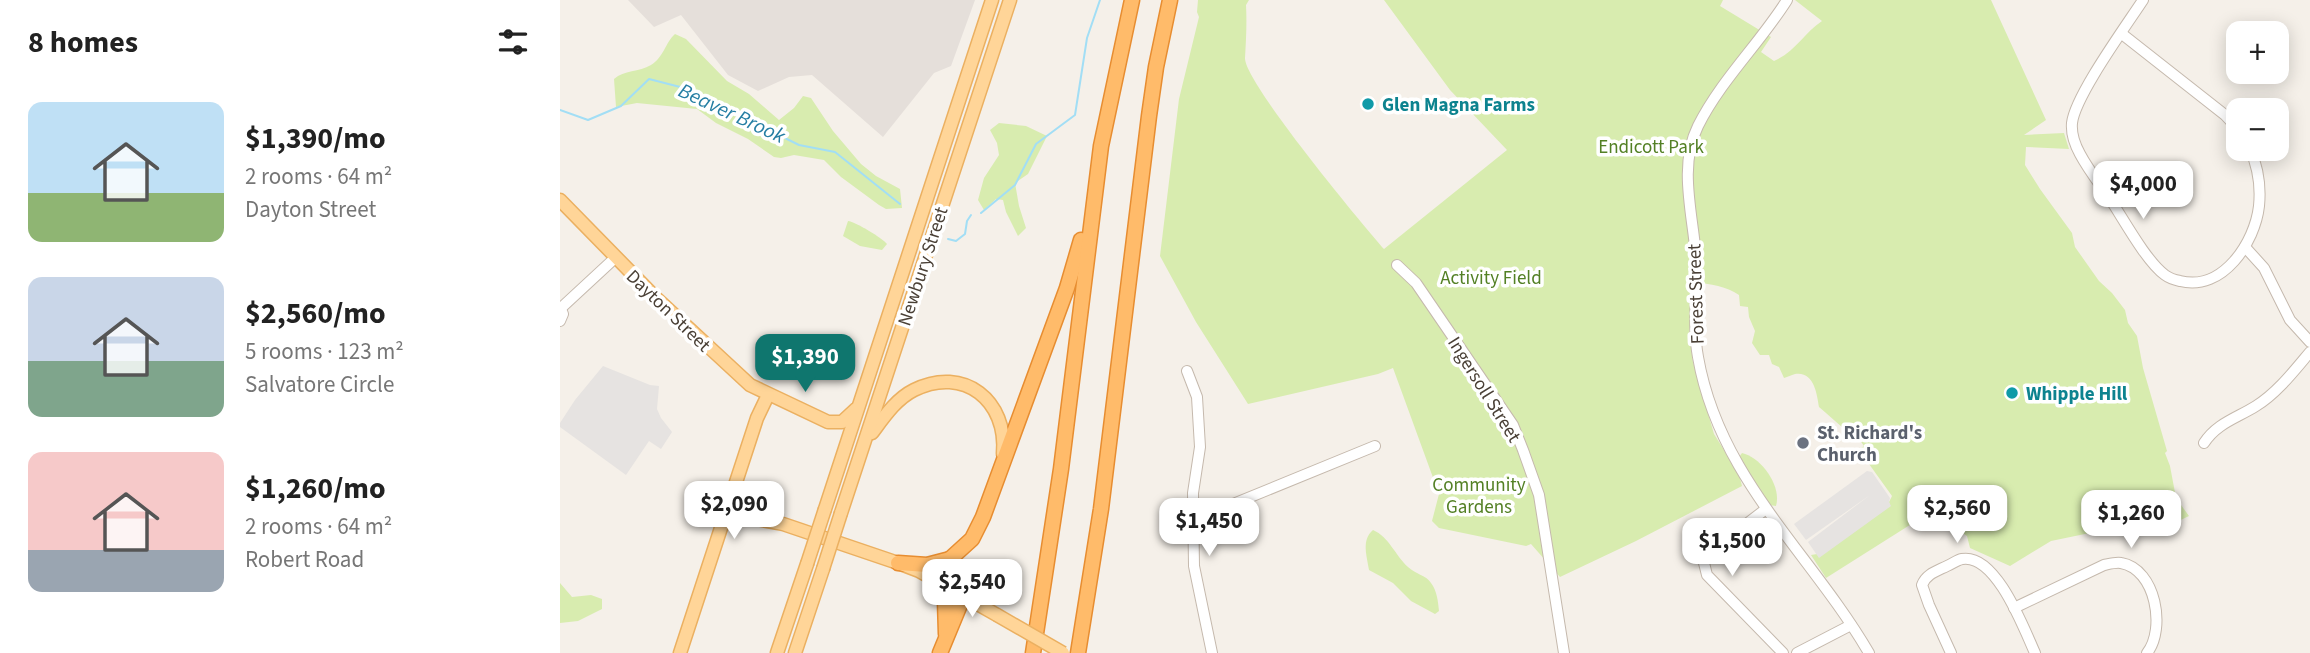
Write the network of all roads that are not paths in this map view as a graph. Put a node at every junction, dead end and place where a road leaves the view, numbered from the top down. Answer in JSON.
{"nodes":[{"id":1,"x":986,"y":0,"type":"edge"},
{"id":2,"x":992,"y":0,"type":"edge"},
{"id":3,"x":1010,"y":0,"type":"edge"},
{"id":4,"x":1132,"y":0,"type":"edge"},
{"id":5,"x":1170,"y":0,"type":"edge"},
{"id":6,"x":1787,"y":0,"type":"edge"},
{"id":7,"x":2143,"y":0,"type":"edge"},
{"id":8,"x":986,"y":17,"type":"junction"},
{"id":9,"x":2122,"y":34,"type":"junction"},
{"id":10,"x":2226,"y":116,"type":"edge"},
{"id":11,"x":2254,"y":161,"type":"edge"},
{"id":12,"x":1097,"y":182,"type":"junction"},
{"id":13,"x":560,"y":200,"type":"edge"},
{"id":14,"x":2245,"y":247,"type":"junction"},
{"id":15,"x":615,"y":258,"type":"junction"},
{"id":16,"x":1397,"y":265,"type":"dead end"},
{"id":17,"x":561,"y":308,"type":"edge"},
{"id":18,"x":560,"y":321,"type":"edge"},
{"id":19,"x":2310,"y":342,"type":"edge"},
{"id":20,"x":2310,"y":352,"type":"edge"},
{"id":21,"x":1187,"y":371,"type":"dead end"},
{"id":22,"x":764,"y":393,"type":"junction"},
{"id":23,"x":789,"y":406,"type":"junction"},
{"id":24,"x":858,"y":407,"type":"junction"},
{"id":25,"x":760,"y":415,"type":"junction"},
{"id":26,"x":828,"y":422,"type":"junction"},
{"id":27,"x":2204,"y":443,"type":"dead end"},
{"id":28,"x":864,"y":445,"type":"junction"},
{"id":29,"x":1375,"y":446,"type":"dead end"},
{"id":30,"x":843,"y":455,"type":"junction"},
{"id":31,"x":1001,"y":464,"type":"junction"},
{"id":32,"x":738,"y":473,"type":"junction"},
{"id":33,"x":728,"y":506,"type":"junction"},
{"id":34,"x":1766,"y":509,"type":"junction"},
{"id":35,"x":753,"y":514,"type":"junction"},
{"id":36,"x":1211,"y":514,"type":"junction"},
{"id":37,"x":1194,"y":520,"type":"junction"},
{"id":38,"x":1194,"y":533,"type":"junction"},
{"id":39,"x":716,"y":541,"type":"junction"},
{"id":40,"x":950,"y":559,"type":"junction"},
{"id":41,"x":898,"y":563,"type":"junction"},
{"id":42,"x":937,"y":581,"type":"junction"},
{"id":43,"x":964,"y":595,"type":"junction"},
{"id":44,"x":2014,"y":608,"type":"junction"},
{"id":45,"x":1851,"y":625,"type":"junction"},
{"id":46,"x":946,"y":634,"type":"junction"},
{"id":47,"x":798,"y":649,"type":"edge"},
{"id":48,"x":680,"y":653,"type":"edge"},
{"id":49,"x":778,"y":653,"type":"edge"},
{"id":50,"x":940,"y":653,"type":"edge"},
{"id":51,"x":1033,"y":653,"type":"edge"},
{"id":52,"x":1063,"y":653,"type":"edge"},
{"id":53,"x":1078,"y":653,"type":"edge"},
{"id":54,"x":1212,"y":653,"type":"edge"},
{"id":55,"x":1564,"y":653,"type":"edge"},
{"id":56,"x":1783,"y":653,"type":"edge"},
{"id":57,"x":1797,"y":653,"type":"edge"},
{"id":58,"x":1869,"y":653,"type":"edge"},
{"id":59,"x":1951,"y":653,"type":"edge"},
{"id":60,"x":2035,"y":653,"type":"edge"},
{"id":61,"x":2147,"y":653,"type":"edge"}],
"edges":[{"from":1,"to":8,"type":"street"},
{"from":2,"to":8,"type":"main road","name":"Newbury Street"},
{"from":3,"to":28,"type":"main road","name":"Newbury Street"},
{"from":4,"to":12,"type":"highway"},
{"from":5,"to":53,"type":"highway"},
{"from":6,"to":34,"type":"street","name":"Forest Street"},
{"from":7,"to":9,"type":"street"},
{"from":8,"to":24,"type":"main road","name":"Newbury Street"},
{"from":9,"to":10,"type":"street"},
{"from":9,"to":14,"type":"street"},
{"from":11,"to":14,"type":"street"},
{"from":12,"to":31,"type":"highway"},
{"from":12,"to":51,"type":"highway"},
{"from":13,"to":15,"type":"main road","name":"Dayton Street"},
{"from":14,"to":19,"type":"street"},
{"from":15,"to":17,"type":"street"},
{"from":15,"to":22,"type":"main road","name":"Dayton Street"},
{"from":16,"to":55,"type":"street","name":"Ingersoll Street"},
{"from":17,"to":18,"type":"street"},
{"from":20,"to":27,"type":"street"},
{"from":21,"to":37,"type":"street"},
{"from":22,"to":23,"type":"main road","name":"Dayton Street"},
{"from":22,"to":25,"type":"main road"},
{"from":23,"to":25,"type":"main road"},
{"from":23,"to":26,"type":"main road","name":"Dayton Street"},
{"from":24,"to":26,"type":"main road"},
{"from":24,"to":30,"type":"main road","name":"Newbury Street"},
{"from":25,"to":32,"type":"main road"},
{"from":26,"to":30,"type":"main road"},
{"from":28,"to":31,"type":"main road"},
{"from":28,"to":47,"type":"main road","name":"Newbury Street","bridge":true},
{"from":29,"to":36,"type":"street"},
{"from":30,"to":49,"type":"main road","name":"Newbury Street","bridge":true},
{"from":31,"to":40,"type":"highway"},
{"from":32,"to":33,"type":"main road"},
{"from":32,"to":35,"type":"main road"},
{"from":33,"to":35,"type":"main road"},
{"from":33,"to":39,"type":"main road"},
{"from":34,"to":45,"type":"street","name":"Forest Street"},
{"from":34,"to":56,"type":"street"},
{"from":35,"to":39,"type":"main road"},
{"from":35,"to":41,"type":"main road"},
{"from":36,"to":37,"type":"street"},
{"from":36,"to":38,"type":"street"},
{"from":37,"to":38,"type":"street"},
{"from":38,"to":54,"type":"street"},
{"from":39,"to":48,"type":"main road"},
{"from":40,"to":41,"type":"highway"},
{"from":40,"to":42,"type":"highway"},
{"from":41,"to":42,"type":"main road"},
{"from":42,"to":43,"type":"main road"},
{"from":42,"to":46,"type":"highway"},
{"from":43,"to":46,"type":"highway"},
{"from":43,"to":52,"type":"main road","bridge":true},
{"from":44,"to":59,"type":"street"},
{"from":44,"to":60,"type":"street"},
{"from":44,"to":61,"type":"street"},
{"from":45,"to":57,"type":"street"},
{"from":45,"to":58,"type":"street","name":"Forest Street"},
{"from":46,"to":50,"type":"highway"}]}
